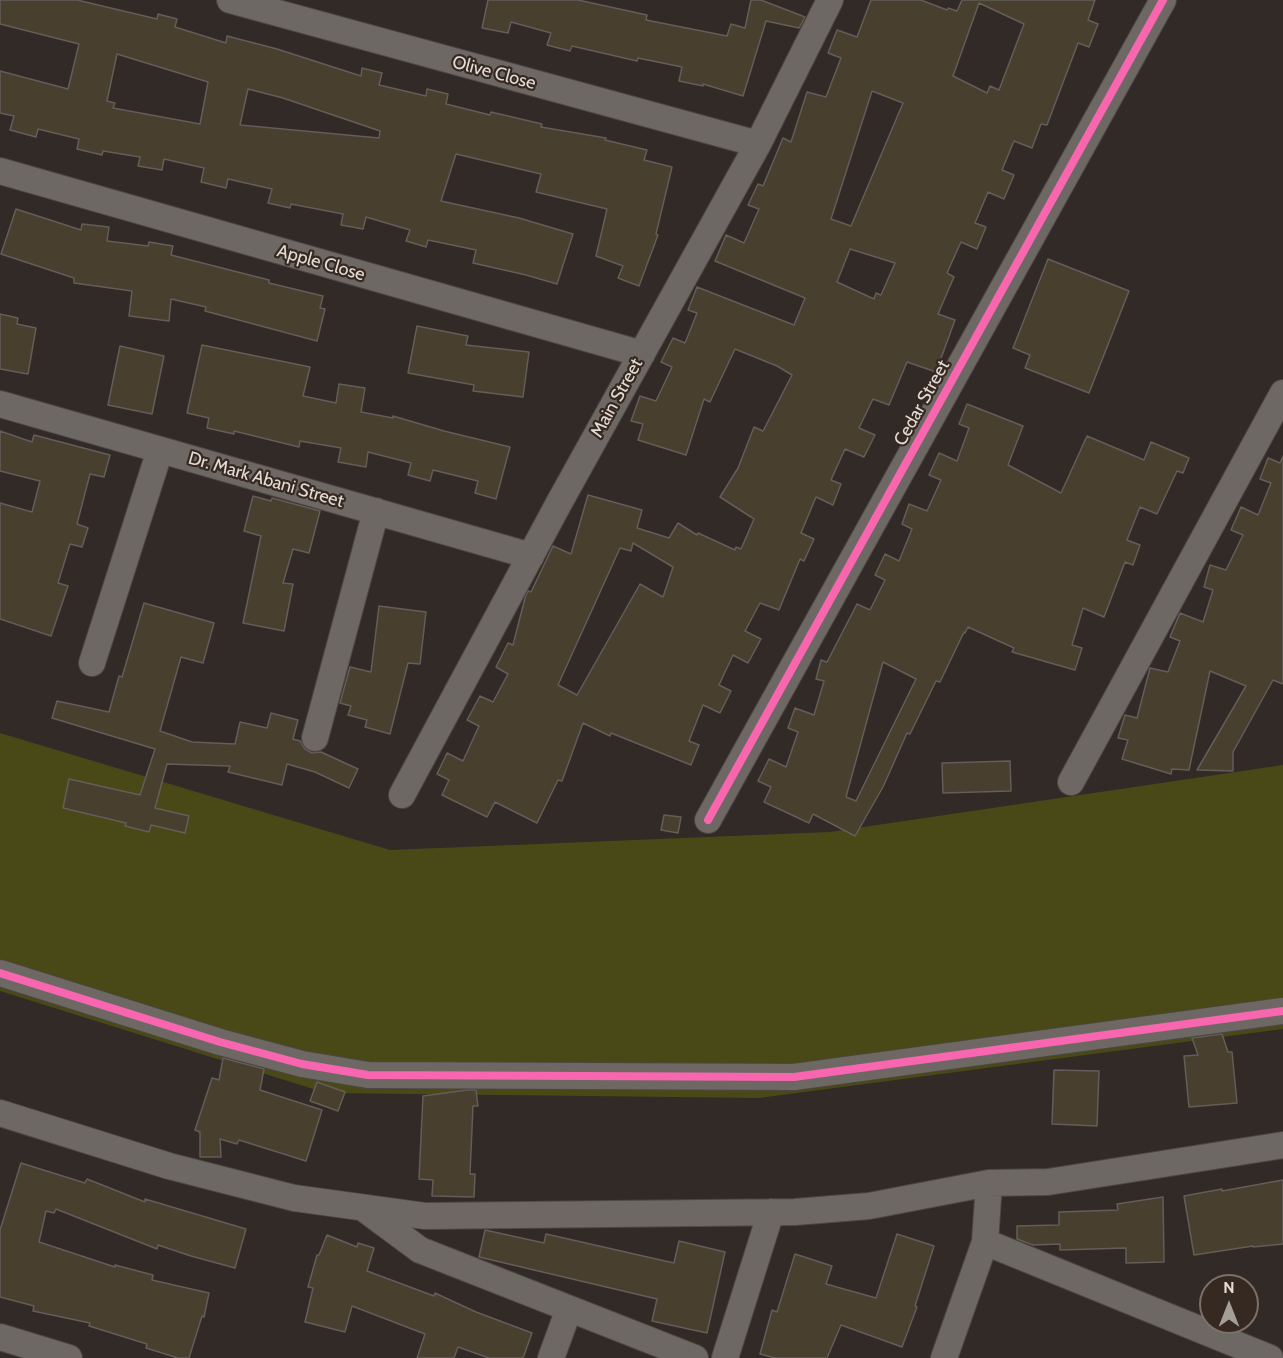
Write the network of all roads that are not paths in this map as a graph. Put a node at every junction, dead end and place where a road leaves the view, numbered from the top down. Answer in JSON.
{"nodes":[{"id":1,"x":230,"y":0,"type":"edge"},
{"id":2,"x":830,"y":0,"type":"edge"},
{"id":3,"x":1162,"y":0,"type":"edge"},
{"id":4,"x":758,"y":144,"type":"junction"},
{"id":5,"x":0,"y":171,"type":"edge"},
{"id":6,"x":642,"y":354,"type":"junction"},
{"id":7,"x":1283,"y":393,"type":"edge"},
{"id":8,"x":0,"y":404,"type":"edge"},
{"id":9,"x":160,"y":450,"type":"junction"},
{"id":10,"x":376,"y":511,"type":"junction"},
{"id":11,"x":531,"y":556,"type":"junction"},
{"id":12,"x":92,"y":663,"type":"dead end"},
{"id":13,"x":315,"y":738,"type":"dead end"},
{"id":14,"x":1071,"y":782,"type":"dead end"},
{"id":15,"x":402,"y":795,"type":"dead end"},
{"id":16,"x":708,"y":820,"type":"dead end"},
{"id":17,"x":0,"y":973,"type":"edge"},
{"id":18,"x":1283,"y":1011,"type":"edge"},
{"id":19,"x":1,"y":1119,"type":"edge"},
{"id":20,"x":1283,"y":1145,"type":"edge"},
{"id":21,"x":989,"y":1183,"type":"junction"},
{"id":22,"x":363,"y":1207,"type":"junction"},
{"id":23,"x":771,"y":1212,"type":"junction"},
{"id":24,"x":984,"y":1242,"type":"junction"},
{"id":25,"x":569,"y":1309,"type":"junction"},
{"id":26,"x":0,"y":1337,"type":"edge"},
{"id":27,"x":69,"y":1358,"type":"edge"},
{"id":28,"x":551,"y":1358,"type":"edge"},
{"id":29,"x":695,"y":1358,"type":"edge"},
{"id":30,"x":725,"y":1358,"type":"edge"},
{"id":31,"x":944,"y":1358,"type":"edge"},
{"id":32,"x":1270,"y":1358,"type":"edge"}],
"edges":[{"from":1,"to":4,"type":"street","name":"Olive Close"},
{"from":2,"to":4,"type":"street","name":"Main Street"},
{"from":3,"to":16,"type":"street","name":"Cedar Street"},
{"from":4,"to":6,"type":"street","name":"Main Street"},
{"from":5,"to":6,"type":"street","name":"Apple Close"},
{"from":6,"to":11,"type":"street","name":"Main Street"},
{"from":7,"to":14,"type":"street"},
{"from":8,"to":9,"type":"street","name":"Dr. Mark Abani Street"},
{"from":9,"to":10,"type":"street","name":"Dr. Mark Abani Street"},
{"from":9,"to":12,"type":"street"},
{"from":10,"to":11,"type":"street","name":"Dr. Mark Abani Street"},
{"from":10,"to":13,"type":"street"},
{"from":11,"to":15,"type":"street","name":"Main Street"},
{"from":17,"to":18,"type":"street"},
{"from":19,"to":22,"type":"street"},
{"from":20,"to":21,"type":"street"},
{"from":21,"to":23,"type":"street"},
{"from":21,"to":24,"type":"street"},
{"from":22,"to":23,"type":"street"},
{"from":22,"to":25,"type":"street"},
{"from":23,"to":30,"type":"street"},
{"from":24,"to":31,"type":"street"},
{"from":24,"to":32,"type":"street"},
{"from":25,"to":28,"type":"street"},
{"from":25,"to":29,"type":"street"},
{"from":26,"to":27,"type":"street"}]}
